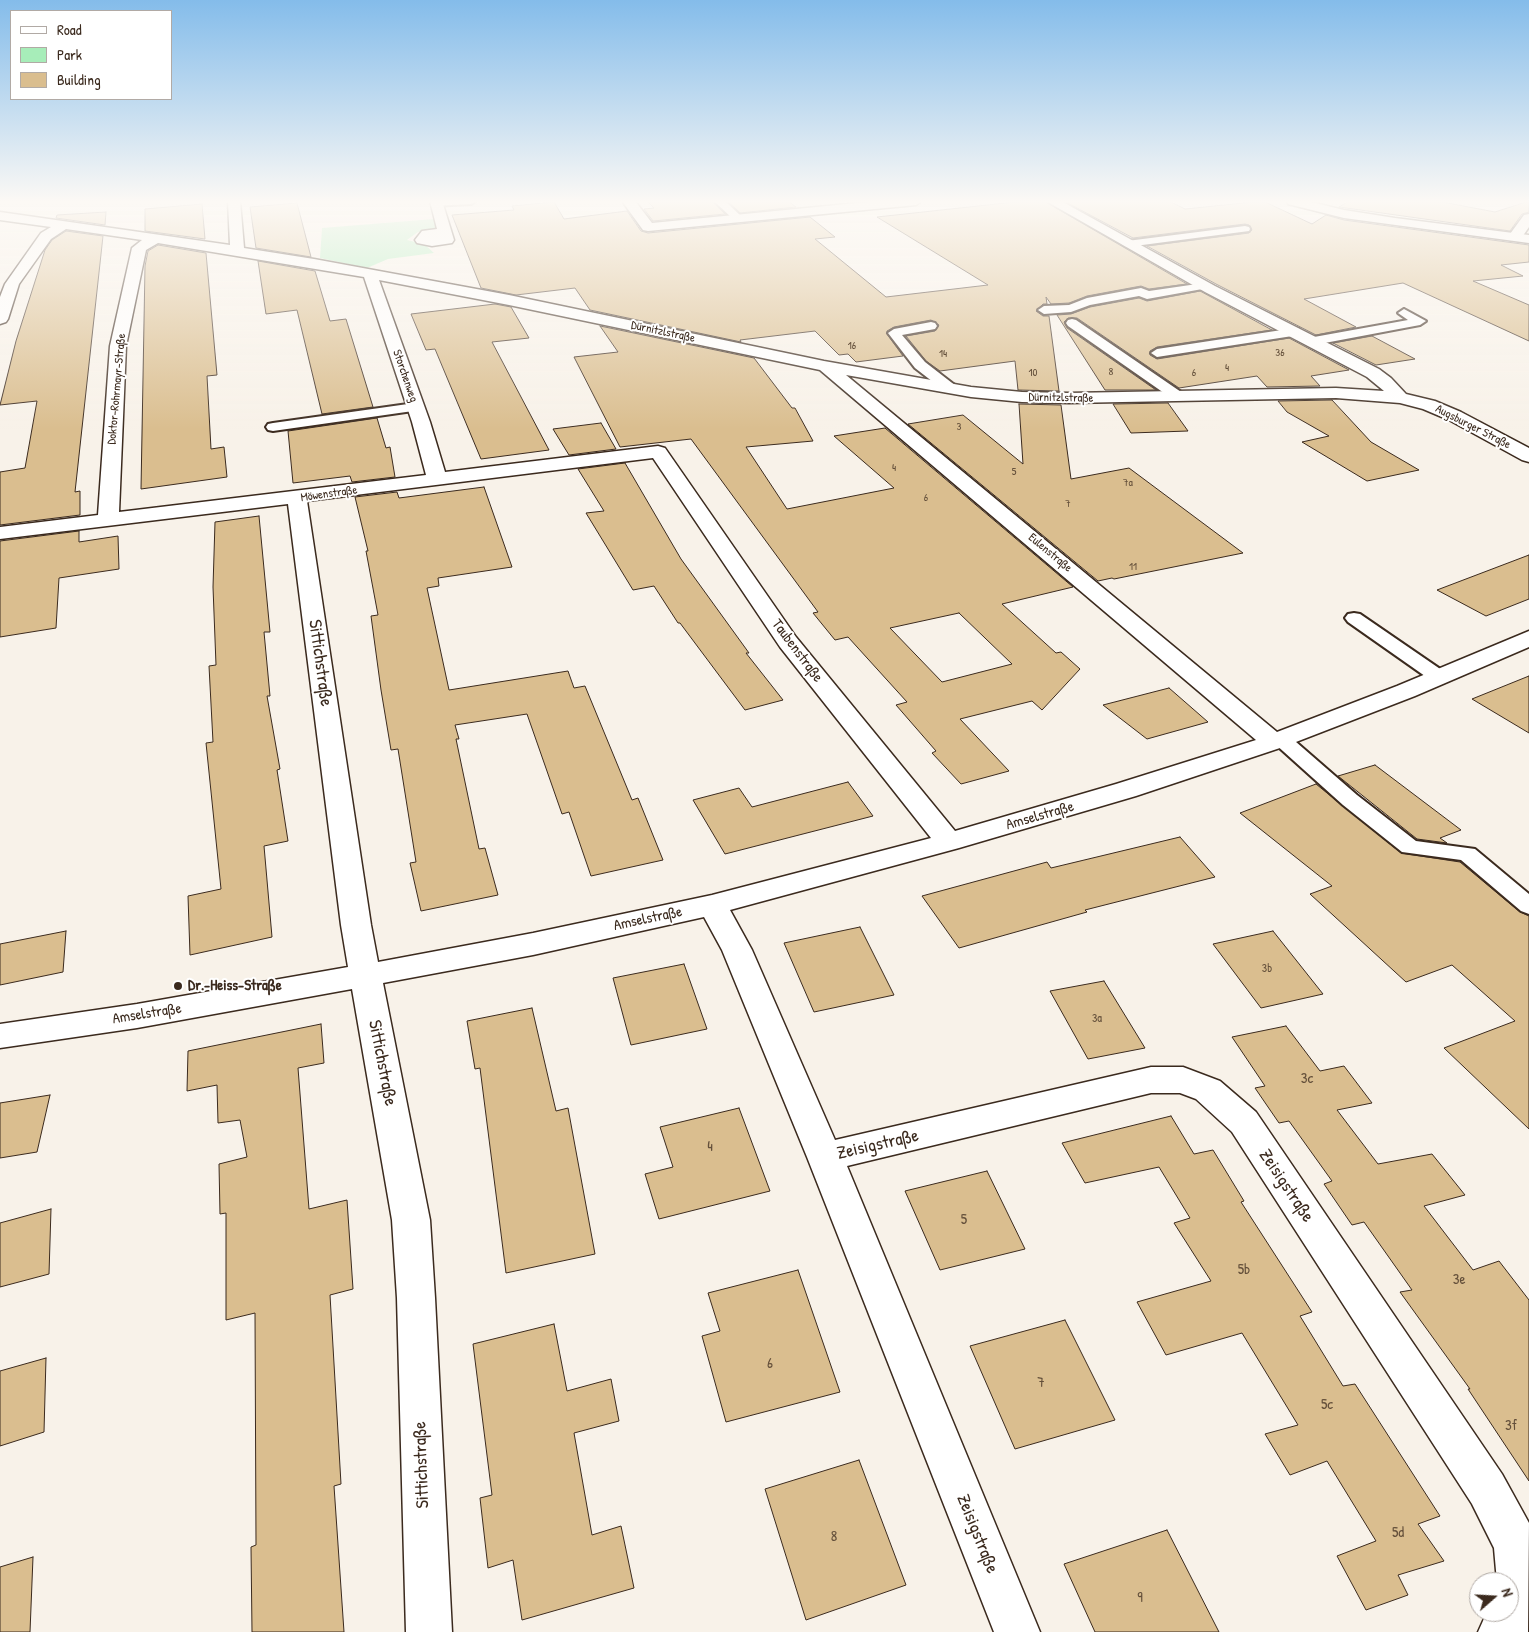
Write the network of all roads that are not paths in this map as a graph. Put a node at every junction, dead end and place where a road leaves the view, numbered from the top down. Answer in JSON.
{"nodes":[{"id":1,"x":17,"y":277,"type":"edge"},
{"id":2,"x":133,"y":277,"type":"edge"},
{"id":3,"x":371,"y":277,"type":"edge"},
{"id":4,"x":387,"y":277,"type":"edge"},
{"id":5,"x":1188,"y":277,"type":"edge"},
{"id":6,"x":1204,"y":286,"type":"junction"},
{"id":7,"x":1044,"y":310,"type":"dead end"},
{"id":8,"x":1404,"y":313,"type":"dead end"},
{"id":9,"x":0,"y":319,"type":"edge"},
{"id":10,"x":1072,"y":323,"type":"dead end"},
{"id":11,"x":931,"y":326,"type":"dead end"},
{"id":12,"x":1295,"y":332,"type":"junction"},
{"id":13,"x":1314,"y":341,"type":"junction"},
{"id":14,"x":1157,"y":353,"type":"dead end"},
{"id":15,"x":824,"y":366,"type":"junction"},
{"id":16,"x":951,"y":389,"type":"junction"},
{"id":17,"x":1179,"y":397,"type":"junction"},
{"id":18,"x":1400,"y":398,"type":"junction"},
{"id":19,"x":415,"y":407,"type":"junction"},
{"id":20,"x":273,"y":426,"type":"dead end"},
{"id":21,"x":658,"y":452,"type":"joint"},
{"id":22,"x":1529,"y":456,"type":"edge"},
{"id":23,"x":437,"y":479,"type":"junction"},
{"id":24,"x":297,"y":498,"type":"junction"},
{"id":25,"x":108,"y":521,"type":"junction"},
{"id":26,"x":0,"y":533,"type":"edge"},
{"id":27,"x":1354,"y":618,"type":"dead end"},
{"id":28,"x":1529,"y":638,"type":"edge"},
{"id":29,"x":1439,"y":677,"type":"junction"},
{"id":30,"x":1278,"y":741,"type":"junction"},
{"id":31,"x":949,"y":842,"type":"junction"},
{"id":32,"x":712,"y":904,"type":"junction"},
{"id":33,"x":1529,"y":906,"type":"edge"},
{"id":34,"x":366,"y":976,"type":"junction"},
{"id":35,"x":0,"y":1036,"type":"edge"},
{"id":36,"x":825,"y":1157,"type":"junction"},
{"id":37,"x":429,"y":1632,"type":"edge"},
{"id":38,"x":1017,"y":1632,"type":"edge"},
{"id":39,"x":1501,"y":1632,"type":"edge"}],
"edges":[{"from":1,"to":9,"type":"street"},
{"from":2,"to":25,"type":"street","name":"Doktor-Rohrmayr-Straße"},
{"from":3,"to":19,"type":"street","name":"Storchenweg"},
{"from":4,"to":15,"type":"street","name":"Dürnitzlstraße"},
{"from":5,"to":6,"type":"street"},
{"from":6,"to":7,"type":"lane"},
{"from":6,"to":12,"type":"street"},
{"from":8,"to":13,"type":"lane"},
{"from":10,"to":17,"type":"lane"},
{"from":11,"to":16,"type":"lane"},
{"from":12,"to":13,"type":"street"},
{"from":12,"to":14,"type":"lane"},
{"from":13,"to":18,"type":"street"},
{"from":15,"to":16,"type":"street","name":"Dürnitzlstraße"},
{"from":15,"to":30,"type":"street","name":"Eulenstraße"},
{"from":16,"to":17,"type":"street","name":"Dürnitzlstraße"},
{"from":17,"to":18,"type":"street","name":"Dürnitzlstraße"},
{"from":18,"to":22,"type":"street","name":"Augsburger Straße"},
{"from":19,"to":20,"type":"lane"},
{"from":19,"to":23,"type":"street","name":"Storchenweg"},
{"from":21,"to":23,"type":"street","name":"Möwenstraße"},
{"from":21,"to":31,"type":"street","name":"Taubenstraße"},
{"from":23,"to":24,"type":"street","name":"Möwenstraße"},
{"from":24,"to":25,"type":"street","name":"Möwenstraße"},
{"from":24,"to":34,"type":"street","name":"Sittichstraße"},
{"from":25,"to":26,"type":"street","name":"Möwenstraße"},
{"from":27,"to":29,"type":"lane"},
{"from":28,"to":29,"type":"street","name":"Amselstraße"},
{"from":29,"to":30,"type":"street","name":"Amselstraße"},
{"from":30,"to":31,"type":"street","name":"Amselstraße"},
{"from":30,"to":33,"type":"lane"},
{"from":31,"to":32,"type":"street","name":"Amselstraße"},
{"from":32,"to":34,"type":"street","name":"Amselstraße"},
{"from":32,"to":36,"type":"street","name":"Zeisigstraße"},
{"from":34,"to":35,"type":"street","name":"Amselstraße"},
{"from":34,"to":37,"type":"street","name":"Sittichstraße"},
{"from":36,"to":38,"type":"street","name":"Zeisigstraße"},
{"from":36,"to":39,"type":"street","name":"Zeisigstraße"}]}
